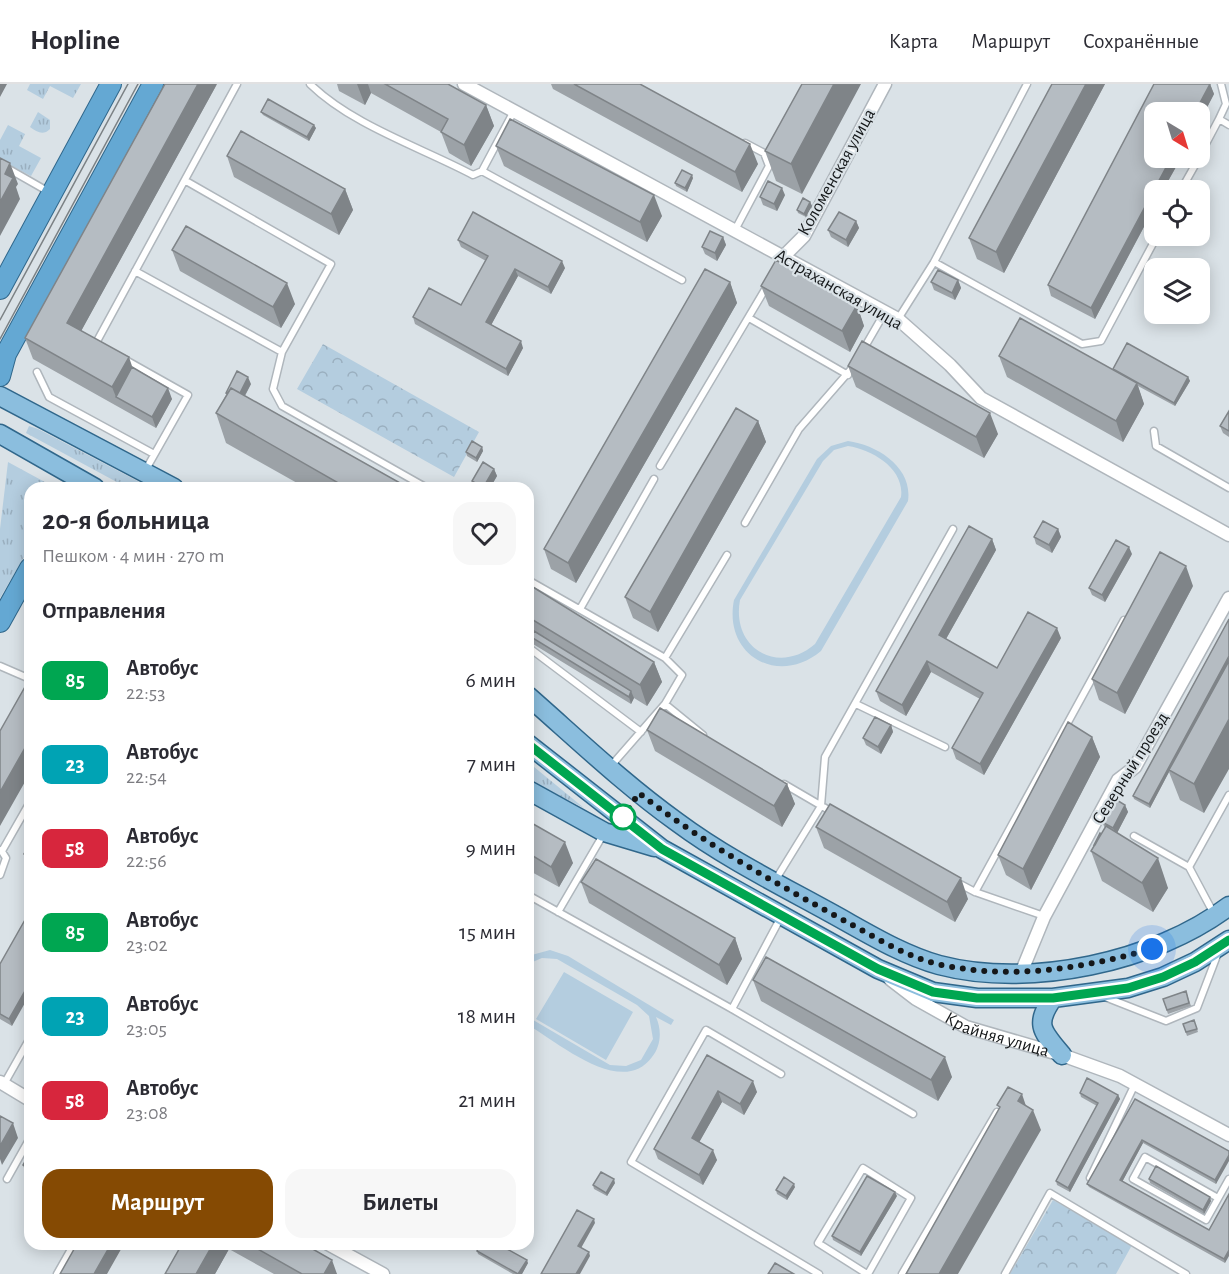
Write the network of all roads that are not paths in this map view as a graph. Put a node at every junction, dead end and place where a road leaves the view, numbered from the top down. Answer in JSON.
{"nodes":[{"id":1,"x":153,"y":84,"type":"edge"},
{"id":2,"x":237,"y":84,"type":"edge"},
{"id":3,"x":310,"y":84,"type":"edge"},
{"id":4,"x":464,"y":84,"type":"edge"},
{"id":5,"x":885,"y":84,"type":"edge"},
{"id":6,"x":1027,"y":84,"type":"edge"},
{"id":7,"x":1221,"y":84,"type":"edge"},
{"id":8,"x":107,"y":85,"type":"edge"},
{"id":9,"x":514,"y":111,"type":"junction"},
{"id":10,"x":1219,"y":119,"type":"junction"},
{"id":11,"x":1229,"y":125,"type":"edge"},
{"id":12,"x":1210,"y":136,"type":"edge"},
{"id":13,"x":734,"y":137,"type":"edge"},
{"id":14,"x":0,"y":164,"type":"edge"},
{"id":15,"x":482,"y":171,"type":"junction"},
{"id":16,"x":186,"y":181,"type":"junction"},
{"id":17,"x":52,"y":194,"type":"junction"},
{"id":18,"x":735,"y":230,"type":"junction"},
{"id":19,"x":1152,"y":246,"type":"edge"},
{"id":20,"x":780,"y":262,"type":"junction"},
{"id":21,"x":934,"y":262,"type":"junction"},
{"id":22,"x":135,"y":271,"type":"junction"},
{"id":23,"x":772,"y":277,"type":"edge"},
{"id":24,"x":682,"y":280,"type":"dead end"},
{"id":25,"x":0,"y":289,"type":"edge"},
{"id":26,"x":885,"y":312,"type":"junction"},
{"id":27,"x":749,"y":318,"type":"junction"},
{"id":28,"x":898,"y":319,"type":"junction"},
{"id":29,"x":106,"y":348,"type":"edge"},
{"id":30,"x":282,"y":352,"type":"junction"},
{"id":31,"x":116,"y":354,"type":"edge"},
{"id":32,"x":36,"y":372,"type":"dead end"},
{"id":33,"x":848,"y":375,"type":"junction"},
{"id":34,"x":0,"y":376,"type":"edge"},
{"id":35,"x":0,"y":396,"type":"edge"},
{"id":36,"x":1154,"y":431,"type":"dead end"},
{"id":37,"x":0,"y":434,"type":"edge"},
{"id":38,"x":154,"y":454,"type":"junction"},
{"id":39,"x":660,"y":466,"type":"dead end"},
{"id":40,"x":144,"y":472,"type":"junction"},
{"id":41,"x":654,"y":479,"type":"dead end"},
{"id":42,"x":84,"y":482,"type":"edge"},
{"id":43,"x":163,"y":482,"type":"edge"},
{"id":44,"x":416,"y":482,"type":"edge"},
{"id":45,"x":1229,"y":488,"type":"edge"},
{"id":46,"x":745,"y":523,"type":"dead end"},
{"id":47,"x":953,"y":529,"type":"dead end"},
{"id":48,"x":1229,"y":535,"type":"edge"},
{"id":49,"x":727,"y":555,"type":"dead end"},
{"id":50,"x":24,"y":579,"type":"edge"},
{"id":51,"x":534,"y":583,"type":"edge"},
{"id":52,"x":1229,"y":598,"type":"edge"},
{"id":53,"x":580,"y":609,"type":"junction"},
{"id":54,"x":1130,"y":609,"type":"edge"},
{"id":55,"x":0,"y":622,"type":"edge"},
{"id":56,"x":534,"y":652,"type":"edge"},
{"id":57,"x":665,"y":658,"type":"junction"},
{"id":58,"x":0,"y":666,"type":"edge"},
{"id":59,"x":24,"y":676,"type":"edge"},
{"id":60,"x":534,"y":701,"type":"edge"},
{"id":61,"x":665,"y":704,"type":"junction"},
{"id":62,"x":856,"y":704,"type":"junction"},
{"id":63,"x":641,"y":732,"type":"junction"},
{"id":64,"x":710,"y":741,"type":"edge"},
{"id":65,"x":945,"y":747,"type":"dead end"},
{"id":66,"x":534,"y":749,"type":"edge"},
{"id":67,"x":610,"y":768,"type":"junction"},
{"id":68,"x":781,"y":782,"type":"edge"},
{"id":69,"x":534,"y":793,"type":"edge"},
{"id":70,"x":1229,"y":795,"type":"edge"},
{"id":71,"x":821,"y":806,"type":"junction"},
{"id":72,"x":841,"y":817,"type":"edge"},
{"id":73,"x":24,"y":819,"type":"edge"},
{"id":74,"x":604,"y":832,"type":"junction"},
{"id":75,"x":1134,"y":836,"type":"dead end"},
{"id":76,"x":662,"y":849,"type":"junction"},
{"id":77,"x":1,"y":850,"type":"edge"},
{"id":78,"x":1189,"y":867,"type":"junction"},
{"id":79,"x":0,"y":875,"type":"edge"},
{"id":80,"x":954,"y":881,"type":"edge"},
{"id":81,"x":774,"y":882,"type":"junction"},
{"id":82,"x":975,"y":892,"type":"junction"},
{"id":83,"x":534,"y":898,"type":"edge"},
{"id":84,"x":1222,"y":911,"type":"edge"},
{"id":85,"x":558,"y":912,"type":"junction"},
{"id":86,"x":1044,"y":916,"type":"junction"},
{"id":87,"x":782,"y":917,"type":"junction"},
{"id":88,"x":1225,"y":943,"type":"edge"},
{"id":89,"x":878,"y":969,"type":"junction"},
{"id":90,"x":1021,"y":973,"type":"junction"},
{"id":91,"x":1094,"y":992,"type":"junction"},
{"id":92,"x":1053,"y":998,"type":"junction"},
{"id":93,"x":732,"y":1009,"type":"junction"},
{"id":94,"x":24,"y":1048,"type":"edge"},
{"id":95,"x":1062,"y":1055,"type":"junction"},
{"id":96,"x":781,"y":1074,"type":"dead end"},
{"id":97,"x":2,"y":1083,"type":"edge"},
{"id":98,"x":1135,"y":1083,"type":"junction"},
{"id":99,"x":24,"y":1096,"type":"edge"},
{"id":100,"x":997,"y":1112,"type":"edge"},
{"id":101,"x":913,"y":1114,"type":"dead end"},
{"id":102,"x":1229,"y":1135,"type":"edge"},
{"id":103,"x":24,"y":1149,"type":"edge"},
{"id":104,"x":1090,"y":1178,"type":"edge"},
{"id":105,"x":7,"y":1179,"type":"dead end"},
{"id":106,"x":1229,"y":1179,"type":"edge"},
{"id":107,"x":1218,"y":1198,"type":"junction"},
{"id":108,"x":71,"y":1250,"type":"edge"},
{"id":109,"x":339,"y":1250,"type":"edge"},
{"id":110,"x":380,"y":1273,"type":"edge"},
{"id":111,"x":57,"y":1274,"type":"edge"},
{"id":112,"x":819,"y":1274,"type":"edge"},
{"id":113,"x":867,"y":1274,"type":"edge"},
{"id":114,"x":902,"y":1274,"type":"edge"},
{"id":115,"x":1005,"y":1274,"type":"edge"},
{"id":116,"x":1186,"y":1274,"type":"edge"}],
"edges":[{"from":1,"to":34,"type":"highway"},
{"from":2,"to":16,"type":"lane"},
{"from":3,"to":15,"type":"lane"},
{"from":4,"to":9,"type":"street","name":"Астраханская улица"},
{"from":5,"to":20,"type":"street","name":"Коломенская улица"},
{"from":6,"to":21,"type":"lane"},
{"from":7,"to":10,"type":"lane"},
{"from":8,"to":17,"type":"highway"},
{"from":9,"to":15,"type":"lane"},
{"from":9,"to":18,"type":"street","name":"Астраханская улица"},
{"from":10,"to":11,"type":"lane"},
{"from":10,"to":12,"type":"lane"},
{"from":13,"to":18,"type":"lane"},
{"from":14,"to":17,"type":"lane"},
{"from":15,"to":24,"type":"lane"},
{"from":16,"to":22,"type":"lane"},
{"from":16,"to":30,"type":"lane"},
{"from":17,"to":25,"type":"highway"},
{"from":18,"to":20,"type":"street","name":"Астраханская улица"},
{"from":19,"to":21,"type":"lane"},
{"from":20,"to":26,"type":"street","name":"Астраханская улица"},
{"from":21,"to":28,"type":"lane"},
{"from":22,"to":29,"type":"lane"},
{"from":22,"to":30,"type":"lane"},
{"from":23,"to":27,"type":"lane"},
{"from":26,"to":28,"type":"street","name":"Астраханская улица"},
{"from":26,"to":33,"type":"lane"},
{"from":27,"to":33,"type":"lane"},
{"from":27,"to":39,"type":"lane"},
{"from":28,"to":48,"type":"street","name":"Астраханская улица"},
{"from":30,"to":44,"type":"lane"},
{"from":31,"to":38,"type":"lane"},
{"from":32,"to":38,"type":"lane"},
{"from":33,"to":46,"type":"lane"},
{"from":35,"to":40,"type":"main road"},
{"from":36,"to":45,"type":"lane"},
{"from":37,"to":42,"type":"main road"},
{"from":38,"to":40,"type":"lane"},
{"from":40,"to":43,"type":"main road"},
{"from":41,"to":53,"type":"lane"},
{"from":47,"to":62,"type":"lane"},
{"from":49,"to":57,"type":"lane"},
{"from":50,"to":55,"type":"highway"},
{"from":51,"to":53,"type":"lane"},
{"from":52,"to":86,"type":"street","name":"Северный проезд"},
{"from":53,"to":57,"type":"lane"},
{"from":54,"to":82,"type":"lane"},
{"from":56,"to":63,"type":"lane"},
{"from":57,"to":61,"type":"lane"},
{"from":58,"to":59,"type":"lane"},
{"from":60,"to":67,"type":"main road"},
{"from":61,"to":63,"type":"lane"},
{"from":61,"to":64,"type":"lane"},
{"from":62,"to":65,"type":"lane"},
{"from":62,"to":71,"type":"lane"},
{"from":63,"to":67,"type":"lane"},
{"from":66,"to":76,"type":"main road"},
{"from":67,"to":81,"type":"main road"},
{"from":68,"to":71,"type":"lane"},
{"from":69,"to":74,"type":"main road"},
{"from":70,"to":78,"type":"lane"},
{"from":71,"to":72,"type":"lane"},
{"from":71,"to":81,"type":"lane"},
{"from":73,"to":77,"type":"lane"},
{"from":74,"to":76,"type":"main road"},
{"from":74,"to":85,"type":"lane"},
{"from":75,"to":78,"type":"lane"},
{"from":76,"to":87,"type":"main road"},
{"from":77,"to":79,"type":"lane"},
{"from":78,"to":84,"type":"lane"},
{"from":80,"to":82,"type":"lane"},
{"from":81,"to":90,"type":"main road"},
{"from":82,"to":86,"type":"lane"},
{"from":83,"to":85,"type":"lane"},
{"from":84,"to":90,"type":"main road"},
{"from":85,"to":93,"type":"lane"},
{"from":86,"to":90,"type":"street","name":"Северный проезд"},
{"from":87,"to":89,"type":"main road"},
{"from":87,"to":93,"type":"lane"},
{"from":88,"to":91,"type":"main road","name":"Крайняя улица"},
{"from":88,"to":91,"type":"lane"},
{"from":89,"to":92,"type":"main road","name":"Крайняя улица"},
{"from":89,"to":95,"type":"street","name":"Крайняя улица"},
{"from":91,"to":92,"type":"main road","name":"Крайняя улица"},
{"from":92,"to":95,"type":"main road"},
{"from":93,"to":101,"type":"lane"},
{"from":94,"to":97,"type":"lane"},
{"from":95,"to":98,"type":"street","name":"Крайняя улица"},
{"from":96,"to":112,"type":"lane"},
{"from":97,"to":99,"type":"street"},
{"from":98,"to":102,"type":"street","name":"Крайняя улица"},
{"from":98,"to":104,"type":"lane"},
{"from":100,"to":114,"type":"lane"},
{"from":103,"to":105,"type":"lane"},
{"from":106,"to":107,"type":"lane"},
{"from":107,"to":107,"type":"lane"},
{"from":108,"to":111,"type":"lane"},
{"from":109,"to":110,"type":"street"},
{"from":113,"to":113,"type":"lane"},
{"from":115,"to":116,"type":"lane"}]}
